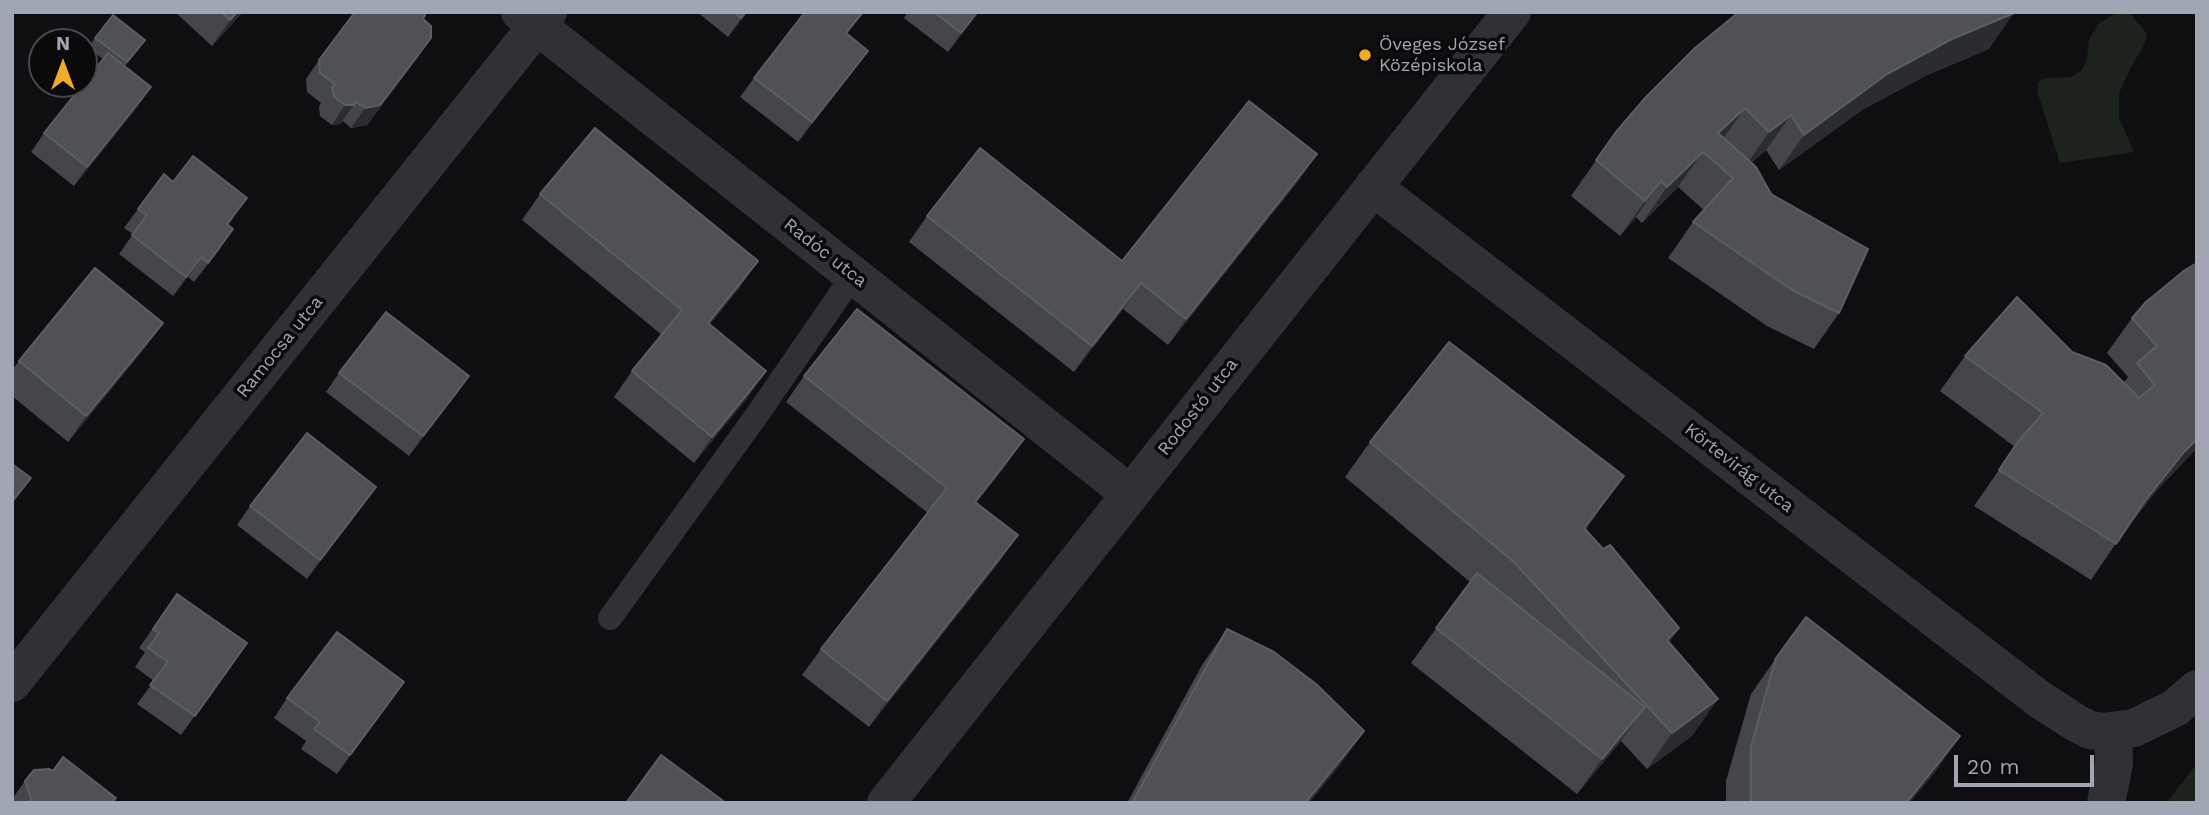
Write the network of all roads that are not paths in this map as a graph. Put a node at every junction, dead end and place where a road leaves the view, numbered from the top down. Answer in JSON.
{"nodes":[{"id":1,"x":1512,"y":12,"type":"edge"},
{"id":2,"x":535,"y":17,"type":"edge"},
{"id":3,"x":1373,"y":187,"type":"junction"},
{"id":4,"x":841,"y":293,"type":"dead end"},
{"id":5,"x":1129,"y":493,"type":"junction"},
{"id":6,"x":610,"y":618,"type":"dead end"},
{"id":7,"x":12,"y":682,"type":"edge"},
{"id":8,"x":2197,"y":689,"type":"edge"},
{"id":9,"x":2113,"y":731,"type":"junction"},
{"id":10,"x":886,"y":803,"type":"edge"},
{"id":11,"x":2106,"y":803,"type":"edge"}],
"edges":[{"from":1,"to":3,"type":"street","name":"Rodostó utca"},
{"from":2,"to":5,"type":"street","name":"Radóc utca"},
{"from":2,"to":7,"type":"street","name":"Ramocsa utca"},
{"from":3,"to":5,"type":"street","name":"Rodostó utca"},
{"from":3,"to":9,"type":"street","name":"Körtevirág utca"},
{"from":4,"to":6,"type":"lane"},
{"from":5,"to":10,"type":"street","name":"Rodostó utca"},
{"from":8,"to":9,"type":"street"},
{"from":9,"to":11,"type":"street"}]}
